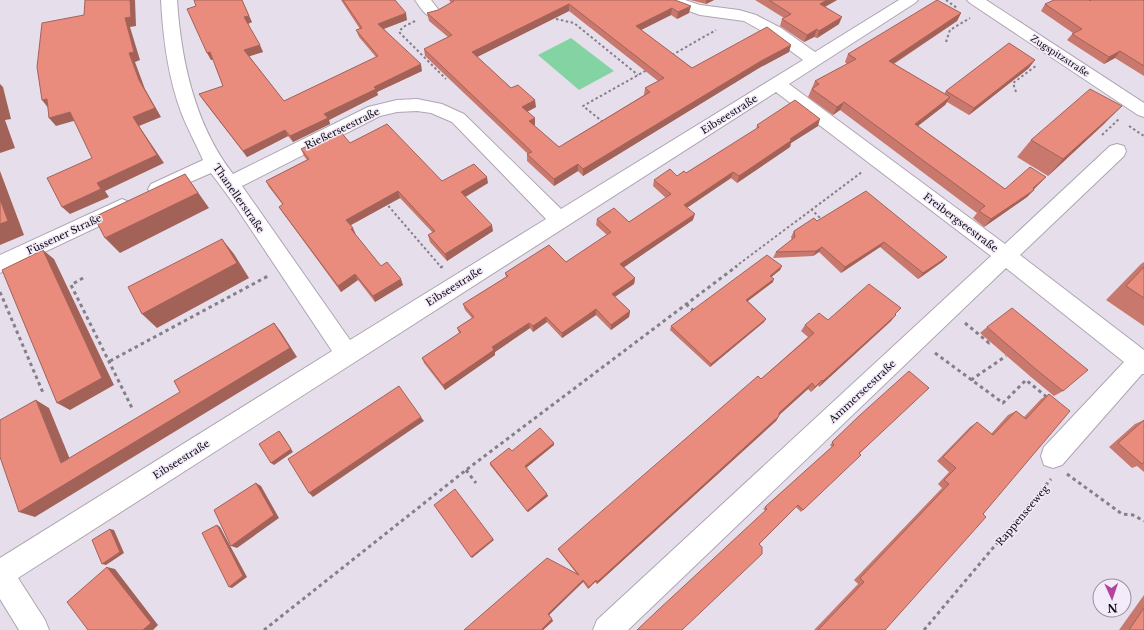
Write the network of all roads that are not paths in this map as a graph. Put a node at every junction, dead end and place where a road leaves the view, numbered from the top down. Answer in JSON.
{"nodes":[{"id":1,"x":169,"y":0,"type":"edge"},
{"id":2,"x":423,"y":0,"type":"edge"},
{"id":3,"x":672,"y":0,"type":"edge"},
{"id":4,"x":910,"y":0,"type":"edge"},
{"id":5,"x":975,"y":0,"type":"edge"},
{"id":6,"x":433,"y":13,"type":"edge"},
{"id":7,"x":815,"y":60,"type":"junction"},
{"id":8,"x":777,"y":84,"type":"junction"},
{"id":9,"x":1144,"y":111,"type":"edge"},
{"id":10,"x":1118,"y":151,"type":"dead end"},
{"id":11,"x":214,"y":163,"type":"junction"},
{"id":12,"x":230,"y":184,"type":"junction"},
{"id":13,"x":560,"y":221,"type":"junction"},
{"id":14,"x":1006,"y":256,"type":"junction"},
{"id":15,"x":0,"y":264,"type":"edge"},
{"id":16,"x":347,"y":354,"type":"junction"},
{"id":17,"x":1142,"y":362,"type":"edge"},
{"id":18,"x":1054,"y":460,"type":"road end"},
{"id":19,"x":0,"y":574,"type":"edge"},
{"id":20,"x":35,"y":630,"type":"edge"},
{"id":21,"x":606,"y":630,"type":"edge"}],
"edges":[{"from":1,"to":11,"type":"street","name":"Thanellerstraße"},
{"from":2,"to":6,"type":"street"},
{"from":3,"to":7,"type":"street"},
{"from":4,"to":7,"type":"street","name":"Eibseestraße"},
{"from":5,"to":9,"type":"street","name":"Zugspitzstraße"},
{"from":7,"to":8,"type":"street","name":"Eibseestraße"},
{"from":8,"to":13,"type":"street","name":"Eibseestraße"},
{"from":8,"to":14,"type":"street","name":"Freibergseestraße"},
{"from":10,"to":14,"type":"street","name":"Ammerseestraße"},
{"from":11,"to":12,"type":"street","name":"Thanellerstraße"},
{"from":11,"to":15,"type":"street","name":"Füssener Straße"},
{"from":12,"to":13,"type":"street","name":"Rießerseestraße"},
{"from":12,"to":16,"type":"street","name":"Thanellerstraße"},
{"from":13,"to":16,"type":"street","name":"Eibseestraße"},
{"from":14,"to":17,"type":"street","name":"Freibergseestraße"},
{"from":14,"to":21,"type":"street","name":"Ammerseestraße"},
{"from":16,"to":19,"type":"street","name":"Eibseestraße"},
{"from":17,"to":18,"type":"street"},
{"from":19,"to":20,"type":"street"}]}
